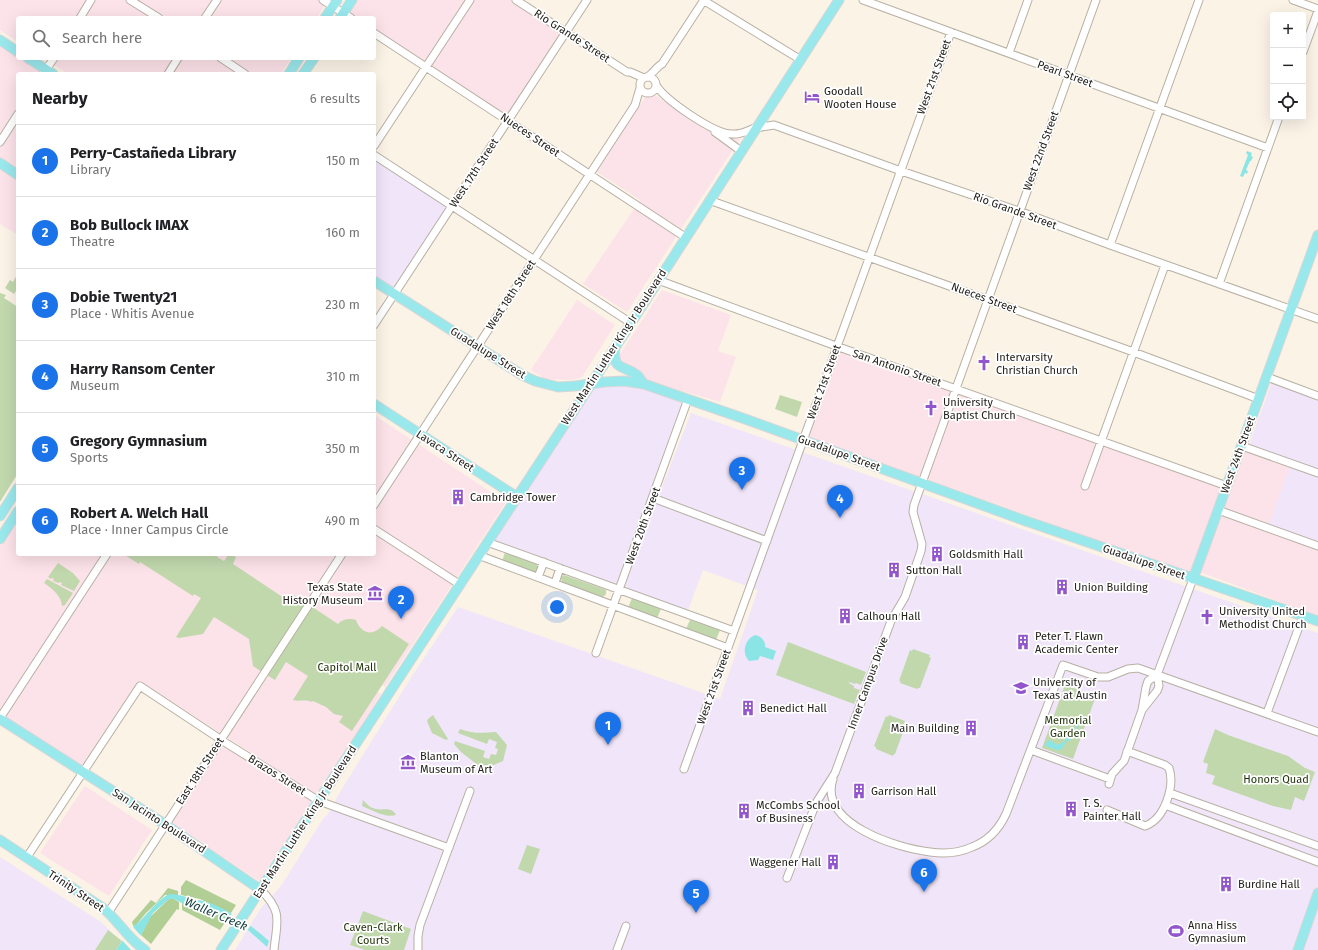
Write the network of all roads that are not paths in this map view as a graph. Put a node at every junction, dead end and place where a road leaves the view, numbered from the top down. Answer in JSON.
{"nodes":[{"id":1,"x":91,"y":0,"type":"edge"},
{"id":2,"x":130,"y":0,"type":"edge"},
{"id":3,"x":217,"y":0,"type":"edge"},
{"id":4,"x":323,"y":0,"type":"edge"},
{"id":5,"x":352,"y":0,"type":"edge"},
{"id":6,"x":470,"y":0,"type":"edge"},
{"id":7,"x":516,"y":0,"type":"edge"},
{"id":8,"x":587,"y":0,"type":"edge"},
{"id":9,"x":704,"y":0,"type":"edge"},
{"id":10,"x":839,"y":0,"type":"edge"},
{"id":11,"x":862,"y":0,"type":"edge"},
{"id":12,"x":1028,"y":0,"type":"edge"},
{"id":13,"x":1096,"y":0,"type":"edge"},
{"id":14,"x":1199,"y":0,"type":"edge"},
{"id":15,"x":1293,"y":0,"type":"edge"},
{"id":16,"x":335,"y":3,"type":"edge"},
{"id":17,"x":1318,"y":10,"type":"edge"},
{"id":18,"x":81,"y":16,"type":"edge"},
{"id":19,"x":156,"y":16,"type":"edge"},
{"id":20,"x":206,"y":16,"type":"edge"},
{"id":21,"x":326,"y":16,"type":"edge"},
{"id":22,"x":345,"y":16,"type":"edge"},
{"id":23,"x":950,"y":32,"type":"junction"},
{"id":24,"x":566,"y":33,"type":"junction"},
{"id":25,"x":376,"y":34,"type":"edge"},
{"id":26,"x":0,"y":40,"type":"edge"},
{"id":27,"x":1304,"y":48,"type":"edge"},
{"id":28,"x":16,"y":51,"type":"edge"},
{"id":29,"x":1009,"y":53,"type":"junction"},
{"id":30,"x":31,"y":60,"type":"edge"},
{"id":31,"x":53,"y":60,"type":"edge"},
{"id":32,"x":177,"y":60,"type":"edge"},
{"id":33,"x":224,"y":60,"type":"edge"},
{"id":34,"x":298,"y":60,"type":"edge"},
{"id":35,"x":313,"y":60,"type":"edge"},
{"id":36,"x":801,"y":60,"type":"junction"},
{"id":37,"x":662,"y":64,"type":"junction"},
{"id":38,"x":426,"y":66,"type":"junction"},
{"id":39,"x":47,"y":72,"type":"edge"},
{"id":40,"x":48,"y":72,"type":"edge"},
{"id":41,"x":169,"y":72,"type":"edge"},
{"id":42,"x":242,"y":72,"type":"edge"},
{"id":43,"x":290,"y":72,"type":"edge"},
{"id":44,"x":304,"y":72,"type":"edge"},
{"id":45,"x":628,"y":72,"type":"junction"},
{"id":46,"x":1069,"y":75,"type":"junction"},
{"id":47,"x":646,"y":78,"type":"junction"},
{"id":48,"x":655,"y":84,"type":"junction"},
{"id":49,"x":640,"y":87,"type":"junction"},
{"id":50,"x":649,"y":93,"type":"junction"},
{"id":51,"x":666,"y":98,"type":"junction"},
{"id":52,"x":635,"y":105,"type":"junction"},
{"id":53,"x":1161,"y":108,"type":"junction"},
{"id":54,"x":16,"y":117,"type":"edge"},
{"id":55,"x":508,"y":120,"type":"junction"},
{"id":56,"x":1278,"y":120,"type":"edge"},
{"id":57,"x":711,"y":127,"type":"junction"},
{"id":58,"x":756,"y":128,"type":"junction"},
{"id":59,"x":0,"y":142,"type":"edge"},
{"id":60,"x":376,"y":143,"type":"edge"},
{"id":61,"x":1268,"y":148,"type":"junction"},
{"id":62,"x":741,"y":151,"type":"junction"},
{"id":63,"x":376,"y":156,"type":"edge"},
{"id":64,"x":0,"y":163,"type":"edge"},
{"id":65,"x":901,"y":171,"type":"junction"},
{"id":66,"x":16,"y":174,"type":"edge"},
{"id":67,"x":590,"y":174,"type":"junction"},
{"id":68,"x":709,"y":200,"type":"junction"},
{"id":69,"x":452,"y":206,"type":"junction"},
{"id":70,"x":1019,"y":211,"type":"junction"},
{"id":71,"x":1318,"y":235,"type":"edge"},
{"id":72,"x":685,"y":237,"type":"junction"},
{"id":73,"x":1110,"y":245,"type":"junction"},
{"id":74,"x":869,"y":257,"type":"junction"},
{"id":75,"x":534,"y":259,"type":"junction"},
{"id":76,"x":1165,"y":265,"type":"junction"},
{"id":77,"x":658,"y":280,"type":"junction"},
{"id":78,"x":376,"y":282,"type":"edge"},
{"id":79,"x":1219,"y":284,"type":"junction"},
{"id":80,"x":395,"y":294,"type":"junction"},
{"id":81,"x":988,"y":300,"type":"junction"},
{"id":82,"x":1291,"y":310,"type":"junction"},
{"id":83,"x":1318,"y":319,"type":"edge"},
{"id":84,"x":376,"y":322,"type":"edge"},
{"id":85,"x":631,"y":323,"type":"junction"},
{"id":86,"x":477,"y":346,"type":"junction"},
{"id":87,"x":615,"y":346,"type":"junction"},
{"id":88,"x":836,"y":346,"type":"junction"},
{"id":89,"x":1134,"y":352,"type":"junction"},
{"id":90,"x":1267,"y":377,"type":"junction"},
{"id":91,"x":590,"y":384,"type":"junction"},
{"id":92,"x":644,"y":384,"type":"junction"},
{"id":93,"x":955,"y":389,"type":"junction"},
{"id":94,"x":1318,"y":396,"type":"edge"},
{"id":95,"x":688,"y":399,"type":"junction"},
{"id":96,"x":1258,"y":400,"type":"junction"},
{"id":97,"x":376,"y":405,"type":"edge"},
{"id":98,"x":420,"y":434,"type":"junction"},
{"id":99,"x":803,"y":440,"type":"junction"},
{"id":100,"x":1102,"y":441,"type":"junction"},
{"id":101,"x":1242,"y":446,"type":"junction"},
{"id":102,"x":1318,"y":473,"type":"edge"},
{"id":103,"x":922,"y":484,"type":"junction"},
{"id":104,"x":1085,"y":486,"type":"dead end"},
{"id":105,"x":1227,"y":486,"type":"junction"},
{"id":106,"x":16,"y":491,"type":"edge"},
{"id":107,"x":517,"y":497,"type":"junction"},
{"id":108,"x":653,"y":498,"type":"junction"},
{"id":109,"x":376,"y":502,"type":"edge"},
{"id":110,"x":1218,"y":510,"type":"junction"},
{"id":111,"x":16,"y":514,"type":"edge"},
{"id":112,"x":0,"y":516,"type":"edge"},
{"id":113,"x":376,"y":531,"type":"edge"},
{"id":114,"x":0,"y":539,"type":"edge"},
{"id":115,"x":767,"y":541,"type":"junction"},
{"id":116,"x":487,"y":542,"type":"junction"},
{"id":117,"x":1318,"y":546,"type":"edge"},
{"id":118,"x":478,"y":555,"type":"junction"},
{"id":119,"x":106,"y":556,"type":"edge"},
{"id":120,"x":341,"y":556,"type":"edge"},
{"id":121,"x":544,"y":562,"type":"junction"},
{"id":122,"x":560,"y":568,"type":"junction"},
{"id":123,"x":538,"y":577,"type":"junction"},
{"id":124,"x":1193,"y":579,"type":"junction"},
{"id":125,"x":555,"y":583,"type":"junction"},
{"id":126,"x":459,"y":584,"type":"junction"},
{"id":127,"x":619,"y":590,"type":"junction"},
{"id":128,"x":613,"y":606,"type":"junction"},
{"id":129,"x":1303,"y":616,"type":"junction"},
{"id":130,"x":1318,"y":621,"type":"edge"},
{"id":131,"x":734,"y":632,"type":"junction"},
{"id":132,"x":728,"y":648,"type":"junction"},
{"id":133,"x":596,"y":653,"type":"dead end"},
{"id":134,"x":1157,"y":675,"type":"junction"},
{"id":135,"x":388,"y":693,"type":"joint"},
{"id":136,"x":1142,"y":710,"type":"junction"},
{"id":137,"x":1267,"y":714,"type":"junction"},
{"id":138,"x":0,"y":718,"type":"edge"},
{"id":139,"x":1318,"y":732,"type":"edge"},
{"id":140,"x":221,"y":739,"type":"junction"},
{"id":141,"x":1031,"y":750,"type":"junction"},
{"id":142,"x":1127,"y":751,"type":"junction"},
{"id":143,"x":684,"y":769,"type":"dead end"},
{"id":144,"x":84,"y":772,"type":"junction"},
{"id":145,"x":835,"y":773,"type":"junction"},
{"id":146,"x":470,"y":791,"type":"dead end"},
{"id":147,"x":1170,"y":793,"type":"junction"},
{"id":148,"x":319,"y":801,"type":"junction"},
{"id":149,"x":1165,"y":805,"type":"junction"},
{"id":150,"x":1107,"y":810,"type":"dead end"},
{"id":151,"x":1232,"y":815,"type":"junction"},
{"id":152,"x":166,"y":825,"type":"junction"},
{"id":153,"x":1227,"y":828,"type":"junction"},
{"id":154,"x":1281,"y":833,"type":"junction"},
{"id":155,"x":0,"y":840,"type":"edge"},
{"id":156,"x":1276,"y":846,"type":"junction"},
{"id":157,"x":1318,"y":846,"type":"edge"},
{"id":158,"x":449,"y":848,"type":"junction"},
{"id":159,"x":27,"y":858,"type":"junction"},
{"id":160,"x":1318,"y":862,"type":"edge"},
{"id":161,"x":787,"y":878,"type":"dead end"},
{"id":162,"x":261,"y":890,"type":"junction"},
{"id":163,"x":1318,"y":893,"type":"edge"},
{"id":164,"x":108,"y":913,"type":"junction"},
{"id":165,"x":626,"y":926,"type":"dead end"},
{"id":166,"x":222,"y":947,"type":"edge"},
{"id":167,"x":145,"y":950,"type":"edge"},
{"id":168,"x":274,"y":950,"type":"edge"},
{"id":169,"x":418,"y":950,"type":"edge"},
{"id":170,"x":617,"y":950,"type":"edge"},
{"id":171,"x":1298,"y":950,"type":"edge"}],
"edges":[{"from":1,"to":18,"type":"street"},
{"from":2,"to":19,"type":"street"},
{"from":3,"to":20,"type":"street"},
{"from":4,"to":16,"type":"street"},
{"from":5,"to":22,"type":"main road"},
{"from":6,"to":38,"type":"street"},
{"from":7,"to":24,"type":"street","name":"Rio Grande Street"},
{"from":8,"to":24,"type":"street","name":"West 17th Street"},
{"from":9,"to":36,"type":"street"},
{"from":9,"to":37,"type":"street"},
{"from":10,"to":36,"type":"main road","name":"West Martin Luther King Jr Boulevard"},
{"from":11,"to":23,"type":"street","name":"Pearl Street"},
{"from":12,"to":29,"type":"street"},
{"from":13,"to":46,"type":"street","name":"West 22nd Street"},
{"from":14,"to":53,"type":"street"},
{"from":15,"to":17,"type":"street"},
{"from":16,"to":21,"type":"main road"},
{"from":16,"to":22,"type":"street"},
{"from":17,"to":27,"type":"street"},
{"from":23,"to":29,"type":"street","name":"Pearl Street"},
{"from":23,"to":65,"type":"street","name":"West 21st Street"},
{"from":24,"to":45,"type":"street","name":"Rio Grande Street"},
{"from":24,"to":55,"type":"street","name":"West 17th Street"},
{"from":25,"to":38,"type":"street","name":"Nueces Street"},
{"from":26,"to":28,"type":"main road"},
{"from":29,"to":46,"type":"street","name":"Pearl Street"},
{"from":30,"to":39,"type":"main road"},
{"from":31,"to":40,"type":"street"},
{"from":32,"to":41,"type":"street"},
{"from":33,"to":42,"type":"street"},
{"from":34,"to":43,"type":"main road"},
{"from":35,"to":44,"type":"main road"},
{"from":36,"to":58,"type":"main road","name":"West Martin Luther King Jr Boulevard"},
{"from":37,"to":47,"type":"street"},
{"from":37,"to":48,"type":"street"},
{"from":38,"to":55,"type":"street","name":"Nueces Street"},
{"from":38,"to":60,"type":"street"},
{"from":45,"to":47,"type":"street","name":"Rio Grande Street"},
{"from":45,"to":49,"type":"street","name":"Rio Grande Street"},
{"from":46,"to":53,"type":"street","name":"Pearl Street"},
{"from":46,"to":70,"type":"street","name":"West 22nd Street"},
{"from":47,"to":48,"type":"street"},
{"from":47,"to":49,"type":"street"},
{"from":48,"to":50,"type":"street"},
{"from":48,"to":51,"type":"street","name":"Rio Grande Street"},
{"from":49,"to":50,"type":"street"},
{"from":49,"to":52,"type":"street","name":"West 18th Street"},
{"from":50,"to":51,"type":"street","name":"Rio Grande Street"},
{"from":50,"to":52,"type":"street","name":"West 18th Street"},
{"from":51,"to":57,"type":"street","name":"Rio Grande Street"},
{"from":52,"to":67,"type":"street","name":"West 18th Street"},
{"from":53,"to":61,"type":"street","name":"Pearl Street"},
{"from":53,"to":73,"type":"street"},
{"from":54,"to":59,"type":"street"},
{"from":55,"to":67,"type":"street","name":"Nueces Street"},
{"from":55,"to":69,"type":"street","name":"West 17th Street"},
{"from":56,"to":61,"type":"street"},
{"from":57,"to":58,"type":"street","name":"Rio Grande Street"},
{"from":57,"to":62,"type":"street","name":"Rio Grande Street"},
{"from":58,"to":62,"type":"main road","name":"West Martin Luther King Jr Boulevard"},
{"from":58,"to":65,"type":"street","name":"Rio Grande Street"},
{"from":61,"to":79,"type":"street"},
{"from":62,"to":68,"type":"main road","name":"West Martin Luther King Jr Boulevard"},
{"from":63,"to":69,"type":"street"},
{"from":64,"to":66,"type":"main road"},
{"from":65,"to":70,"type":"street","name":"Rio Grande Street"},
{"from":65,"to":74,"type":"street","name":"West 21st Street"},
{"from":67,"to":72,"type":"street","name":"Nueces Street"},
{"from":67,"to":75,"type":"street","name":"West 18th Street"},
{"from":68,"to":72,"type":"main road","name":"West Martin Luther King Jr Boulevard"},
{"from":68,"to":74,"type":"street","name":"Nueces Street"},
{"from":69,"to":75,"type":"street"},
{"from":69,"to":80,"type":"street","name":"West 17th Street"},
{"from":70,"to":73,"type":"street","name":"Rio Grande Street"},
{"from":70,"to":81,"type":"street","name":"West 22nd Street"},
{"from":71,"to":82,"type":"main road","name":"West 24th Street"},
{"from":72,"to":77,"type":"main road","name":"West Martin Luther King Jr Boulevard"},
{"from":73,"to":76,"type":"street","name":"Rio Grande Street"},
{"from":74,"to":81,"type":"street","name":"Nueces Street"},
{"from":74,"to":88,"type":"street","name":"West 21st Street"},
{"from":75,"to":85,"type":"street"},
{"from":75,"to":86,"type":"street","name":"West 18th Street"},
{"from":76,"to":79,"type":"street","name":"Rio Grande Street"},
{"from":76,"to":89,"type":"street"},
{"from":77,"to":85,"type":"main road","name":"West Martin Luther King Jr Boulevard"},
{"from":77,"to":88,"type":"street","name":"San Antonio Street"},
{"from":78,"to":80,"type":"main road","name":"Guadalupe Street"},
{"from":79,"to":82,"type":"street","name":"Rio Grande Street"},
{"from":80,"to":84,"type":"street","name":"West 17th Street"},
{"from":80,"to":86,"type":"main road","name":"Guadalupe Street"},
{"from":81,"to":89,"type":"street","name":"Nueces Street"},
{"from":81,"to":93,"type":"street","name":"West 22nd Street"},
{"from":82,"to":83,"type":"street","name":"Rio Grande Street"},
{"from":82,"to":90,"type":"main road","name":"West 24th Street"},
{"from":85,"to":87,"type":"main road","name":"West Martin Luther King Jr Boulevard"},
{"from":86,"to":91,"type":"main road","name":"Guadalupe Street"},
{"from":86,"to":98,"type":"street","name":"West 18th Street"},
{"from":87,"to":91,"type":"main road","name":"West Martin Luther King Jr Boulevard"},
{"from":87,"to":92,"type":"main road"},
{"from":88,"to":93,"type":"street","name":"San Antonio Street"},
{"from":88,"to":99,"type":"street","name":"West 21st Street"},
{"from":89,"to":96,"type":"street","name":"Nueces Street"},
{"from":89,"to":100,"type":"street"},
{"from":90,"to":94,"type":"street"},
{"from":90,"to":96,"type":"main road","name":"West 24th Street"},
{"from":91,"to":92,"type":"main road","name":"Guadalupe Street"},
{"from":91,"to":107,"type":"main road","name":"West Martin Luther King Jr Boulevard"},
{"from":92,"to":95,"type":"main road","name":"Guadalupe Street"},
{"from":93,"to":100,"type":"street","name":"San Antonio Street"},
{"from":93,"to":103,"type":"street","name":"West 22nd Street"},
{"from":95,"to":99,"type":"main road","name":"Guadalupe Street"},
{"from":95,"to":108,"type":"street","name":"West 20th Street"},
{"from":96,"to":101,"type":"main road","name":"West 24th Street"},
{"from":97,"to":98,"type":"main road","name":"Lavaca Street"},
{"from":98,"to":107,"type":"main road","name":"Lavaca Street"},
{"from":98,"to":109,"type":"street","name":"West 18th Street"},
{"from":99,"to":103,"type":"main road","name":"Guadalupe Street"},
{"from":99,"to":115,"type":"street","name":"West 21st Street"},
{"from":100,"to":104,"type":"street"},
{"from":100,"to":105,"type":"street","name":"San Antonio Street"},
{"from":101,"to":102,"type":"street"},
{"from":101,"to":105,"type":"main road","name":"West 24th Street"},
{"from":103,"to":124,"type":"main road","name":"Guadalupe Street"},
{"from":103,"to":145,"type":"street","name":"Inner Campus Drive"},
{"from":105,"to":110,"type":"main road","name":"West 24th Street"},
{"from":106,"to":112,"type":"main road"},
{"from":107,"to":116,"type":"main road","name":"West Martin Luther King Jr Boulevard"},
{"from":108,"to":115,"type":"street"},
{"from":108,"to":127,"type":"street","name":"West 20th Street"},
{"from":110,"to":117,"type":"street"},
{"from":110,"to":124,"type":"main road","name":"West 24th Street"},
{"from":111,"to":114,"type":"main road"},
{"from":113,"to":126,"type":"street"},
{"from":115,"to":131,"type":"street","name":"West 21st Street"},
{"from":116,"to":118,"type":"main road","name":"West Martin Luther King Jr Boulevard"},
{"from":116,"to":121,"type":"street"},
{"from":118,"to":123,"type":"street"},
{"from":118,"to":126,"type":"main road","name":"West Martin Luther King Jr Boulevard"},
{"from":119,"to":138,"type":"street"},
{"from":120,"to":140,"type":"street","name":"East 18th Street"},
{"from":121,"to":122,"type":"street"},
{"from":121,"to":123,"type":"street"},
{"from":122,"to":125,"type":"street"},
{"from":122,"to":127,"type":"street"},
{"from":123,"to":125,"type":"street"},
{"from":124,"to":129,"type":"main road","name":"Guadalupe Street"},
{"from":124,"to":134,"type":"street","name":"West 24th Street"},
{"from":125,"to":128,"type":"street"},
{"from":126,"to":135,"type":"main road","name":"West Martin Luther King Jr Boulevard"},
{"from":127,"to":128,"type":"street","name":"West 20th Street"},
{"from":127,"to":131,"type":"street"},
{"from":128,"to":132,"type":"street"},
{"from":128,"to":133,"type":"street","name":"West 20th Street"},
{"from":129,"to":130,"type":"main road","name":"Guadalupe Street"},
{"from":129,"to":137,"type":"street"},
{"from":131,"to":132,"type":"street","name":"West 21st Street"},
{"from":132,"to":143,"type":"street","name":"West 21st Street"},
{"from":134,"to":136,"type":"street","name":"West 24th Street"},
{"from":134,"to":136,"type":"street","name":"West 24th Street"},
{"from":134,"to":137,"type":"street"},
{"from":134,"to":141,"type":"street"},
{"from":135,"to":148,"type":"main road","name":"East Martin Luther King Jr Boulevard"},
{"from":136,"to":142,"type":"street","name":"West 24th Street"},
{"from":137,"to":139,"type":"street"},
{"from":138,"to":144,"type":"main road","name":"San Jacinto Boulevard"},
{"from":140,"to":144,"type":"street","name":"Brazos Street"},
{"from":140,"to":148,"type":"street","name":"Brazos Street"},
{"from":140,"to":152,"type":"street","name":"East 18th Street"},
{"from":141,"to":142,"type":"street","name":"West 24th Street"},
{"from":141,"to":145,"type":"street"},
{"from":142,"to":147,"type":"street"},
{"from":144,"to":152,"type":"main road","name":"San Jacinto Boulevard"},
{"from":144,"to":159,"type":"street"},
{"from":145,"to":161,"type":"street","name":"Inner Campus Drive"},
{"from":146,"to":158,"type":"street"},
{"from":147,"to":149,"type":"street"},
{"from":147,"to":151,"type":"street"},
{"from":148,"to":158,"type":"street","name":"Brazos Street"},
{"from":148,"to":162,"type":"main road","name":"East Martin Luther King Jr Boulevard"},
{"from":149,"to":150,"type":"street"},
{"from":149,"to":153,"type":"street"},
{"from":151,"to":153,"type":"street"},
{"from":151,"to":154,"type":"street"},
{"from":152,"to":162,"type":"main road","name":"San Jacinto Boulevard"},
{"from":152,"to":164,"type":"street","name":"East 18th Street"},
{"from":153,"to":156,"type":"street"},
{"from":154,"to":156,"type":"street"},
{"from":154,"to":157,"type":"street"},
{"from":155,"to":159,"type":"main road","name":"Trinity Street"},
{"from":156,"to":160,"type":"street"},
{"from":158,"to":169,"type":"street"},
{"from":159,"to":164,"type":"main road","name":"Trinity Street"},
{"from":162,"to":166,"type":"main road","name":"East Martin Luther King Jr Boulevard"},
{"from":162,"to":168,"type":"street","name":"San Jacinto Boulevard"},
{"from":163,"to":171,"type":"main road"},
{"from":164,"to":167,"type":"main road","name":"Trinity Street"},
{"from":165,"to":170,"type":"street"}]}
